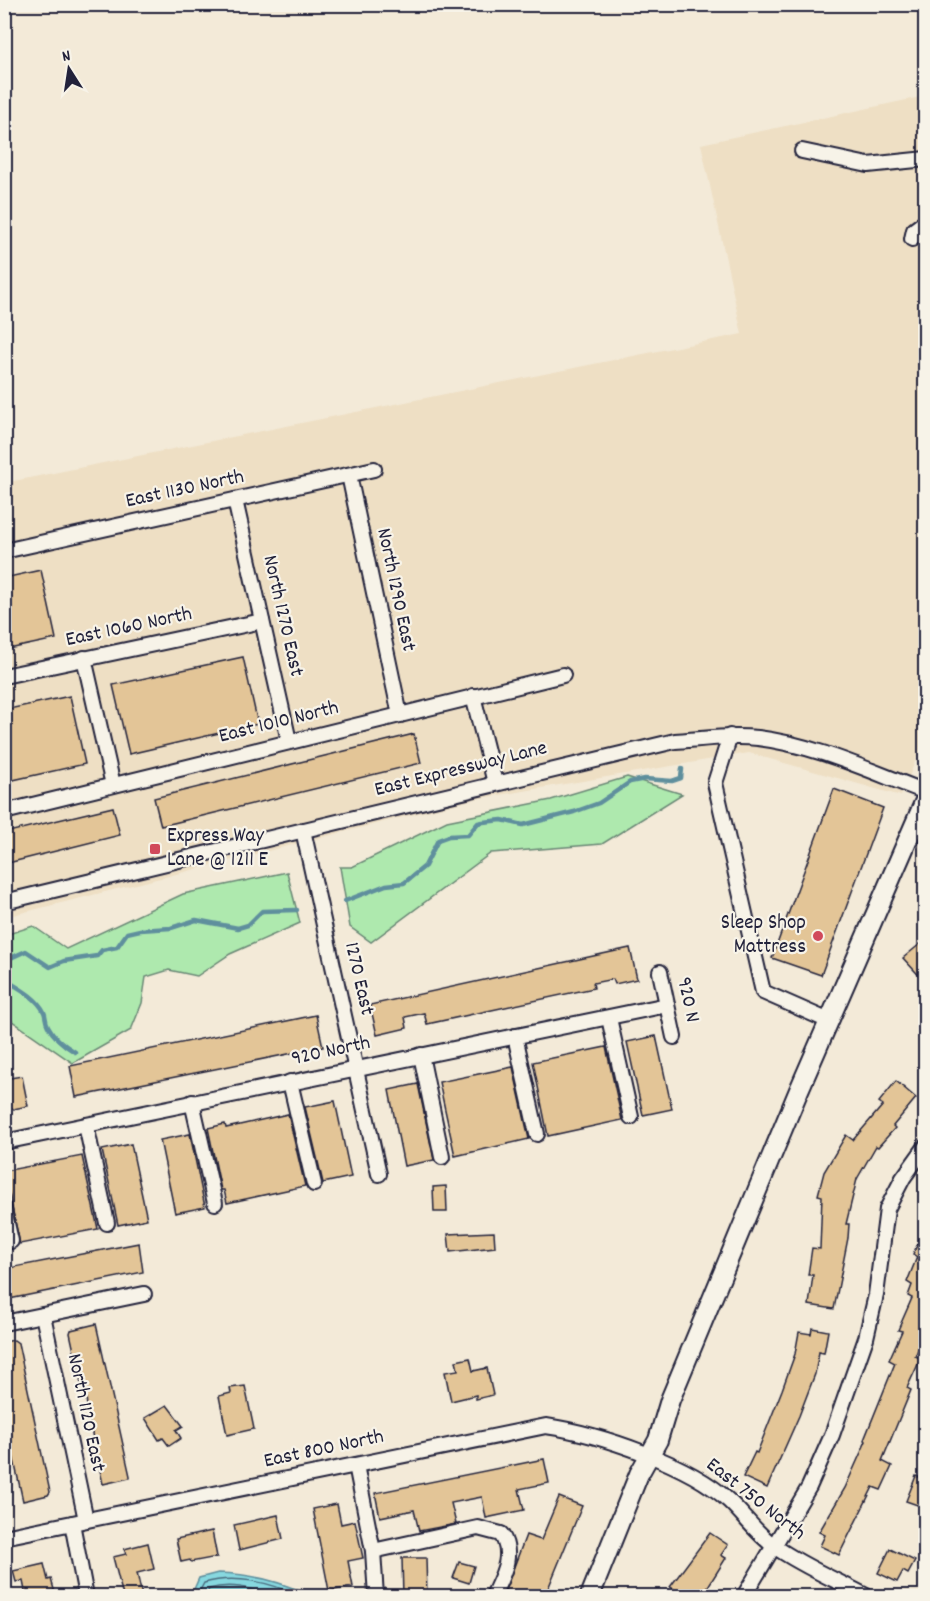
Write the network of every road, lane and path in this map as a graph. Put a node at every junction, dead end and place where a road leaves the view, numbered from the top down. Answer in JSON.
{"nodes":[{"id":1,"x":802,"y":151,"type":"dead end"},
{"id":2,"x":926,"y":159,"type":"edge"},
{"id":3,"x":926,"y":221,"type":"edge"},
{"id":4,"x":912,"y":239,"type":"dead end"},
{"id":5,"x":374,"y":470,"type":"dead end"},
{"id":6,"x":349,"y":475,"type":"junction"},
{"id":7,"x":235,"y":500,"type":"junction"},
{"id":8,"x":4,"y":551,"type":"edge"},
{"id":9,"x":262,"y":621,"type":"junction"},
{"id":10,"x":84,"y":658,"type":"junction"},
{"id":11,"x":563,"y":675,"type":"dead end"},
{"id":12,"x":4,"y":676,"type":"edge"},
{"id":13,"x":473,"y":696,"type":"junction"},
{"id":14,"x":400,"y":715,"type":"junction"},
{"id":15,"x":730,"y":736,"type":"junction"},
{"id":16,"x":289,"y":741,"type":"junction"},
{"id":17,"x":495,"y":783,"type":"junction"},
{"id":18,"x":113,"y":785,"type":"junction"},
{"id":19,"x":926,"y":792,"type":"edge"},
{"id":20,"x":926,"y":798,"type":"edge"},
{"id":21,"x":4,"y":812,"type":"edge"},
{"id":22,"x":303,"y":830,"type":"junction"},
{"id":23,"x":4,"y":902,"type":"edge"},
{"id":24,"x":660,"y":972,"type":"dead end"},
{"id":25,"x":667,"y":1005,"type":"junction"},
{"id":26,"x":609,"y":1018,"type":"junction"},
{"id":27,"x":829,"y":1021,"type":"junction"},
{"id":28,"x":515,"y":1036,"type":"junction"},
{"id":29,"x":674,"y":1037,"type":"dead end"},
{"id":30,"x":421,"y":1055,"type":"junction"},
{"id":31,"x":357,"y":1068,"type":"junction"},
{"id":32,"x":290,"y":1082,"type":"junction"},
{"id":33,"x":192,"y":1102,"type":"junction"},
{"id":34,"x":631,"y":1117,"type":"dead end"},
{"id":35,"x":86,"y":1125,"type":"junction"},
{"id":36,"x":537,"y":1134,"type":"dead end"},
{"id":37,"x":4,"y":1142,"type":"edge"},
{"id":38,"x":926,"y":1146,"type":"edge"},
{"id":39,"x":442,"y":1157,"type":"dead end"},
{"id":40,"x":379,"y":1174,"type":"dead end"},
{"id":41,"x":314,"y":1184,"type":"dead end"},
{"id":42,"x":215,"y":1203,"type":"dead end"},
{"id":43,"x":4,"y":1210,"type":"edge"},
{"id":44,"x":107,"y":1223,"type":"dead end"},
{"id":45,"x":11,"y":1241,"type":"dead end"},
{"id":46,"x":144,"y":1294,"type":"dead end"},
{"id":47,"x":43,"y":1315,"type":"junction"},
{"id":48,"x":4,"y":1323,"type":"edge"},
{"id":49,"x":648,"y":1456,"type":"junction"},
{"id":50,"x":356,"y":1465,"type":"junction"},
{"id":51,"x":86,"y":1520,"type":"junction"},
{"id":52,"x":72,"y":1523,"type":"junction"},
{"id":53,"x":4,"y":1537,"type":"edge"},
{"id":54,"x":775,"y":1547,"type":"junction"},
{"id":55,"x":373,"y":1551,"type":"junction"},
{"id":56,"x":86,"y":1596,"type":"edge"},
{"id":57,"x":376,"y":1596,"type":"edge"},
{"id":58,"x":493,"y":1596,"type":"edge"},
{"id":59,"x":590,"y":1596,"type":"edge"},
{"id":60,"x":744,"y":1596,"type":"edge"},
{"id":61,"x":866,"y":1596,"type":"edge"}],
"edges":[{"from":1,"to":2,"type":"street"},
{"from":3,"to":4,"type":"street"},
{"from":5,"to":6,"type":"street","name":"East 1130 North"},
{"from":6,"to":7,"type":"street","name":"East 1130 North"},
{"from":6,"to":14,"type":"street","name":"North 1290 East"},
{"from":7,"to":8,"type":"street","name":"East 1130 North"},
{"from":7,"to":9,"type":"street","name":"North 1270 East"},
{"from":9,"to":10,"type":"street","name":"East 1060 North"},
{"from":9,"to":16,"type":"street","name":"North 1270 East"},
{"from":10,"to":12,"type":"street","name":"East 1060 North"},
{"from":10,"to":18,"type":"street"},
{"from":11,"to":13,"type":"street","name":"East 1010 North"},
{"from":13,"to":14,"type":"street","name":"East 1010 North"},
{"from":13,"to":17,"type":"street"},
{"from":14,"to":16,"type":"street","name":"East 1010 North"},
{"from":15,"to":17,"type":"street","name":"East Expressway Lane"},
{"from":15,"to":19,"type":"street","name":"East Expressway Lane"},
{"from":15,"to":27,"type":"street"},
{"from":16,"to":18,"type":"street","name":"East 1010 North"},
{"from":17,"to":22,"type":"street","name":"East Expressway Lane"},
{"from":18,"to":21,"type":"street","name":"East 1010 North"},
{"from":20,"to":27,"type":"main road"},
{"from":22,"to":23,"type":"street","name":"East Expressway Lane"},
{"from":22,"to":31,"type":"street","name":"1270 East"},
{"from":24,"to":25,"type":"street","name":"920 N"},
{"from":25,"to":26,"type":"street","name":"920 North"},
{"from":25,"to":29,"type":"street","name":"920 N"},
{"from":26,"to":28,"type":"street","name":"920 North"},
{"from":26,"to":34,"type":"street"},
{"from":27,"to":49,"type":"main road"},
{"from":28,"to":30,"type":"street","name":"920 North"},
{"from":28,"to":36,"type":"street"},
{"from":30,"to":31,"type":"street","name":"920 North"},
{"from":30,"to":39,"type":"street"},
{"from":31,"to":32,"type":"street","name":"920 North"},
{"from":31,"to":40,"type":"street","name":"1270 East"},
{"from":32,"to":33,"type":"street","name":"920 North"},
{"from":32,"to":41,"type":"street"},
{"from":33,"to":35,"type":"street","name":"920 North"},
{"from":33,"to":42,"type":"street"},
{"from":35,"to":37,"type":"street","name":"920 North"},
{"from":35,"to":44,"type":"street"},
{"from":38,"to":54,"type":"street"},
{"from":43,"to":45,"type":"street"},
{"from":46,"to":47,"type":"street"},
{"from":47,"to":48,"type":"street"},
{"from":47,"to":51,"type":"street","name":"North 1120 East"},
{"from":49,"to":50,"type":"street","name":"East 800 North"},
{"from":49,"to":54,"type":"street","name":"East 750 North"},
{"from":49,"to":59,"type":"main road"},
{"from":50,"to":51,"type":"street","name":"East 800 North"},
{"from":50,"to":55,"type":"street"},
{"from":51,"to":52,"type":"street","name":"East 800 North"},
{"from":52,"to":53,"type":"street","name":"East 800 North"},
{"from":52,"to":56,"type":"street"},
{"from":54,"to":60,"type":"street"},
{"from":54,"to":61,"type":"street","name":"East 750 North"},
{"from":55,"to":57,"type":"street"},
{"from":55,"to":58,"type":"street"}]}
